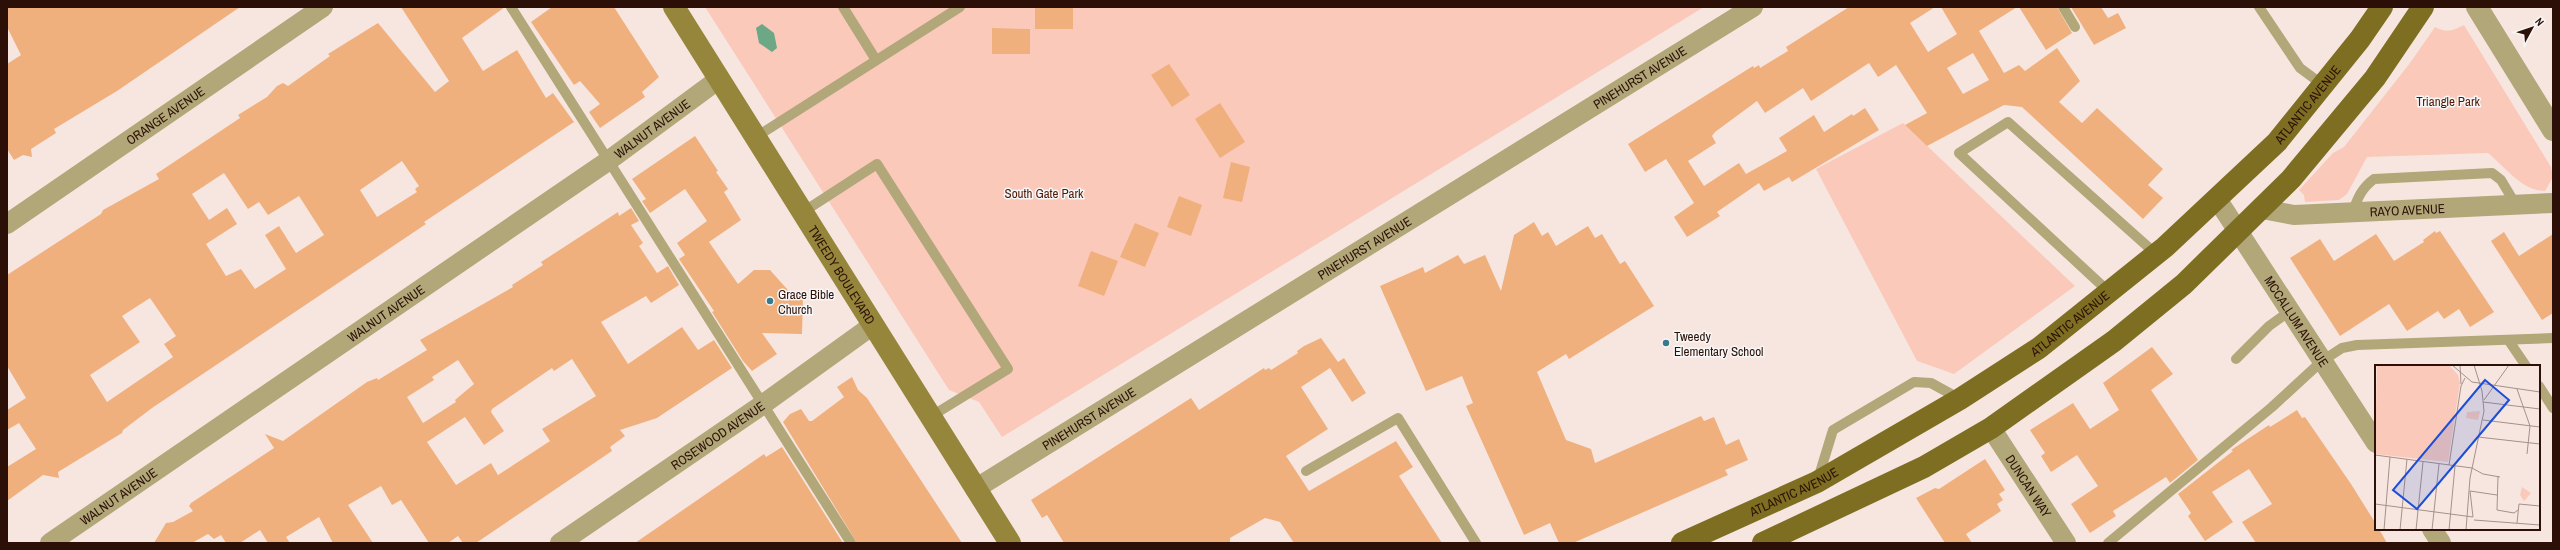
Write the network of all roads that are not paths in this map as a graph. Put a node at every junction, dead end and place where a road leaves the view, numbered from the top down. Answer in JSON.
{"nodes":[{"id":1,"x":323,"y":7,"type":"edge"},
{"id":2,"x":511,"y":7,"type":"edge"},
{"id":3,"x":674,"y":7,"type":"edge"},
{"id":4,"x":843,"y":7,"type":"edge"},
{"id":5,"x":960,"y":7,"type":"edge"},
{"id":6,"x":1753,"y":7,"type":"edge"},
{"id":7,"x":2062,"y":7,"type":"edge"},
{"id":8,"x":2259,"y":7,"type":"edge"},
{"id":9,"x":2382,"y":7,"type":"edge"},
{"id":10,"x":2422,"y":7,"type":"edge"},
{"id":11,"x":2477,"y":7,"type":"edge"},
{"id":12,"x":2075,"y":27,"type":"dead end"},
{"id":13,"x":876,"y":60,"type":"junction"},
{"id":14,"x":719,"y":79,"type":"junction"},
{"id":15,"x":2323,"y":85,"type":"junction"},
{"id":16,"x":2553,"y":130,"type":"edge"},
{"id":17,"x":756,"y":137,"type":"junction"},
{"id":18,"x":608,"y":161,"type":"junction"},
{"id":19,"x":2217,"y":199,"type":"junction"},
{"id":20,"x":2553,"y":203,"type":"edge"},
{"id":21,"x":2516,"y":205,"type":"junction"},
{"id":22,"x":2262,"y":209,"type":"junction"},
{"id":23,"x":2353,"y":211,"type":"junction"},
{"id":24,"x":803,"y":212,"type":"junction"},
{"id":25,"x":7,"y":224,"type":"edge"},
{"id":26,"x":2239,"y":233,"type":"junction"},
{"id":27,"x":2156,"y":254,"type":"junction"},
{"id":28,"x":2109,"y":292,"type":"junction"},
{"id":29,"x":2290,"y":311,"type":"junction"},
{"id":30,"x":873,"y":325,"type":"junction"},
{"id":31,"x":2553,"y":338,"type":"edge"},
{"id":32,"x":2509,"y":340,"type":"junction"},
{"id":33,"x":2236,"y":359,"type":"dead end"},
{"id":34,"x":2322,"y":361,"type":"junction"},
{"id":35,"x":2525,"y":365,"type":"edge"},
{"id":36,"x":2540,"y":388,"type":"edge"},
{"id":37,"x":1960,"y":399,"type":"junction"},
{"id":38,"x":762,"y":405,"type":"junction"},
{"id":39,"x":2553,"y":408,"type":"edge"},
{"id":40,"x":930,"y":417,"type":"junction"},
{"id":41,"x":1991,"y":428,"type":"junction"},
{"id":42,"x":2375,"y":441,"type":"edge"},
{"id":43,"x":1306,"y":471,"type":"dead end"},
{"id":44,"x":1817,"y":482,"type":"junction"},
{"id":45,"x":975,"y":489,"type":"junction"},
{"id":46,"x":2433,"y":530,"type":"edge"},
{"id":47,"x":1687,"y":542,"type":"edge"},
{"id":48,"x":50,"y":543,"type":"edge"},
{"id":49,"x":560,"y":543,"type":"edge"},
{"id":50,"x":851,"y":543,"type":"edge"},
{"id":51,"x":1010,"y":543,"type":"edge"},
{"id":52,"x":1476,"y":543,"type":"edge"},
{"id":53,"x":1763,"y":543,"type":"edge"},
{"id":54,"x":2066,"y":543,"type":"edge"},
{"id":55,"x":2108,"y":543,"type":"edge"},
{"id":56,"x":2441,"y":543,"type":"edge"}],
"edges":[{"from":1,"to":25,"type":"street","name":"ORANGE AVENUE"},
{"from":2,"to":18,"type":"lane"},
{"from":3,"to":14,"type":"main road","name":"TWEEDY BOULEVARD"},
{"from":4,"to":13,"type":"lane"},
{"from":5,"to":13,"type":"lane"},
{"from":6,"to":45,"type":"street","name":"PINEHURST AVENUE"},
{"from":7,"to":12,"type":"lane"},
{"from":8,"to":15,"type":"lane"},
{"from":9,"to":15,"type":"main road","name":"ATLANTIC AVENUE"},
{"from":10,"to":22,"type":"main road"},
{"from":11,"to":16,"type":"street"},
{"from":13,"to":17,"type":"lane"},
{"from":14,"to":17,"type":"main road","name":"TWEEDY BOULEVARD"},
{"from":14,"to":18,"type":"street","name":"WALNUT AVENUE"},
{"from":15,"to":19,"type":"main road","name":"ATLANTIC AVENUE"},
{"from":17,"to":24,"type":"main road","name":"TWEEDY BOULEVARD"},
{"from":18,"to":38,"type":"lane"},
{"from":18,"to":48,"type":"street","name":"WALNUT AVENUE"},
{"from":19,"to":26,"type":"street","name":"MCCALLUM AVENUE"},
{"from":19,"to":27,"type":"main road","name":"ATLANTIC AVENUE"},
{"from":20,"to":21,"type":"street","name":"RAYO AVENUE"},
{"from":21,"to":23,"type":"street","name":"RAYO AVENUE"},
{"from":21,"to":23,"type":"lane"},
{"from":22,"to":23,"type":"street","name":"RAYO AVENUE"},
{"from":22,"to":26,"type":"main road"},
{"from":24,"to":30,"type":"main road","name":"TWEEDY BOULEVARD"},
{"from":24,"to":40,"type":"lane"},
{"from":26,"to":29,"type":"street","name":"MCCALLUM AVENUE"},
{"from":26,"to":41,"type":"main road"},
{"from":27,"to":28,"type":"main road","name":"ATLANTIC AVENUE"},
{"from":27,"to":28,"type":"lane"},
{"from":28,"to":37,"type":"main road","name":"ATLANTIC AVENUE"},
{"from":29,"to":33,"type":"lane"},
{"from":29,"to":34,"type":"street","name":"MCCALLUM AVENUE"},
{"from":30,"to":38,"type":"street","name":"ROSEWOOD AVENUE"},
{"from":30,"to":40,"type":"main road","name":"TWEEDY BOULEVARD"},
{"from":31,"to":32,"type":"lane"},
{"from":32,"to":34,"type":"lane"},
{"from":32,"to":35,"type":"lane"},
{"from":34,"to":42,"type":"street","name":"MCCALLUM AVENUE"},
{"from":34,"to":55,"type":"lane"},
{"from":36,"to":39,"type":"lane"},
{"from":37,"to":44,"type":"main road","name":"ATLANTIC AVENUE"},
{"from":37,"to":44,"type":"lane"},
{"from":38,"to":49,"type":"street","name":"ROSEWOOD AVENUE"},
{"from":38,"to":50,"type":"lane"},
{"from":40,"to":45,"type":"main road","name":"TWEEDY BOULEVARD"},
{"from":41,"to":53,"type":"main road"},
{"from":41,"to":54,"type":"street","name":"DUNCAN WAY"},
{"from":43,"to":52,"type":"lane"},
{"from":44,"to":47,"type":"main road","name":"ATLANTIC AVENUE"},
{"from":45,"to":51,"type":"main road","name":"TWEEDY BOULEVARD"},
{"from":46,"to":56,"type":"street"}]}
